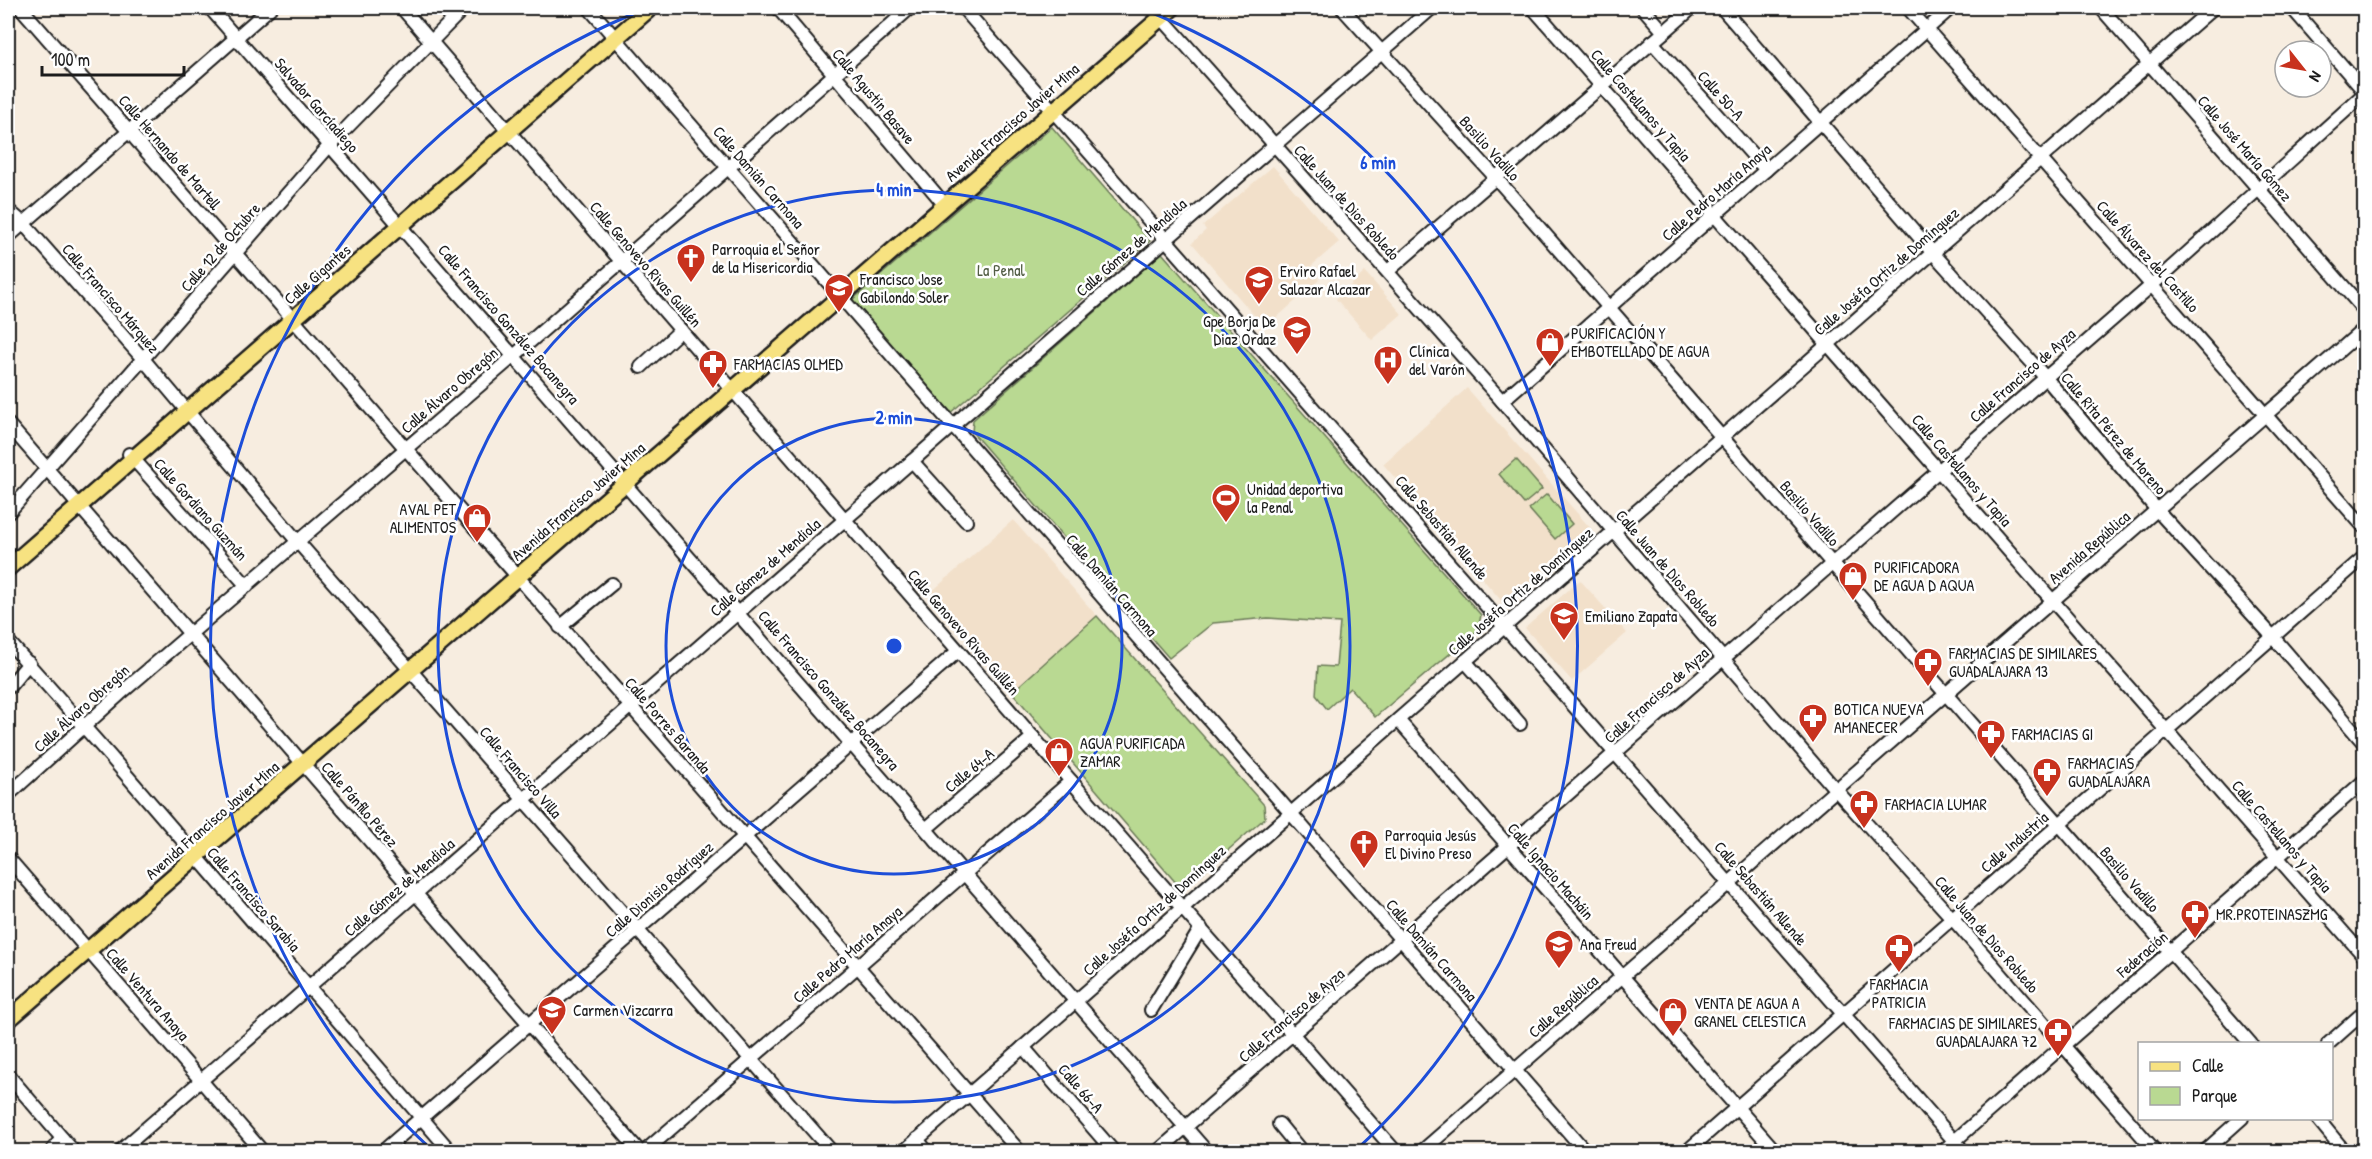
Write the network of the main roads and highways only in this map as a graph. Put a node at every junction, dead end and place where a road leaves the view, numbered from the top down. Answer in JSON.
{"nodes":[{"id":1,"x":650,"y":8,"type":"edge"},
{"id":2,"x":1162,"y":10,"type":"edge"},
{"id":3,"x":8,"y":568,"type":"edge"},
{"id":4,"x":8,"y":1020,"type":"edge"}],
"edges":[{"from":1,"to":3,"type":"main road","name":"Calle Gigantes"},
{"from":2,"to":4,"type":"main road","name":"Avenida Francisco Javier Mina"}]}
